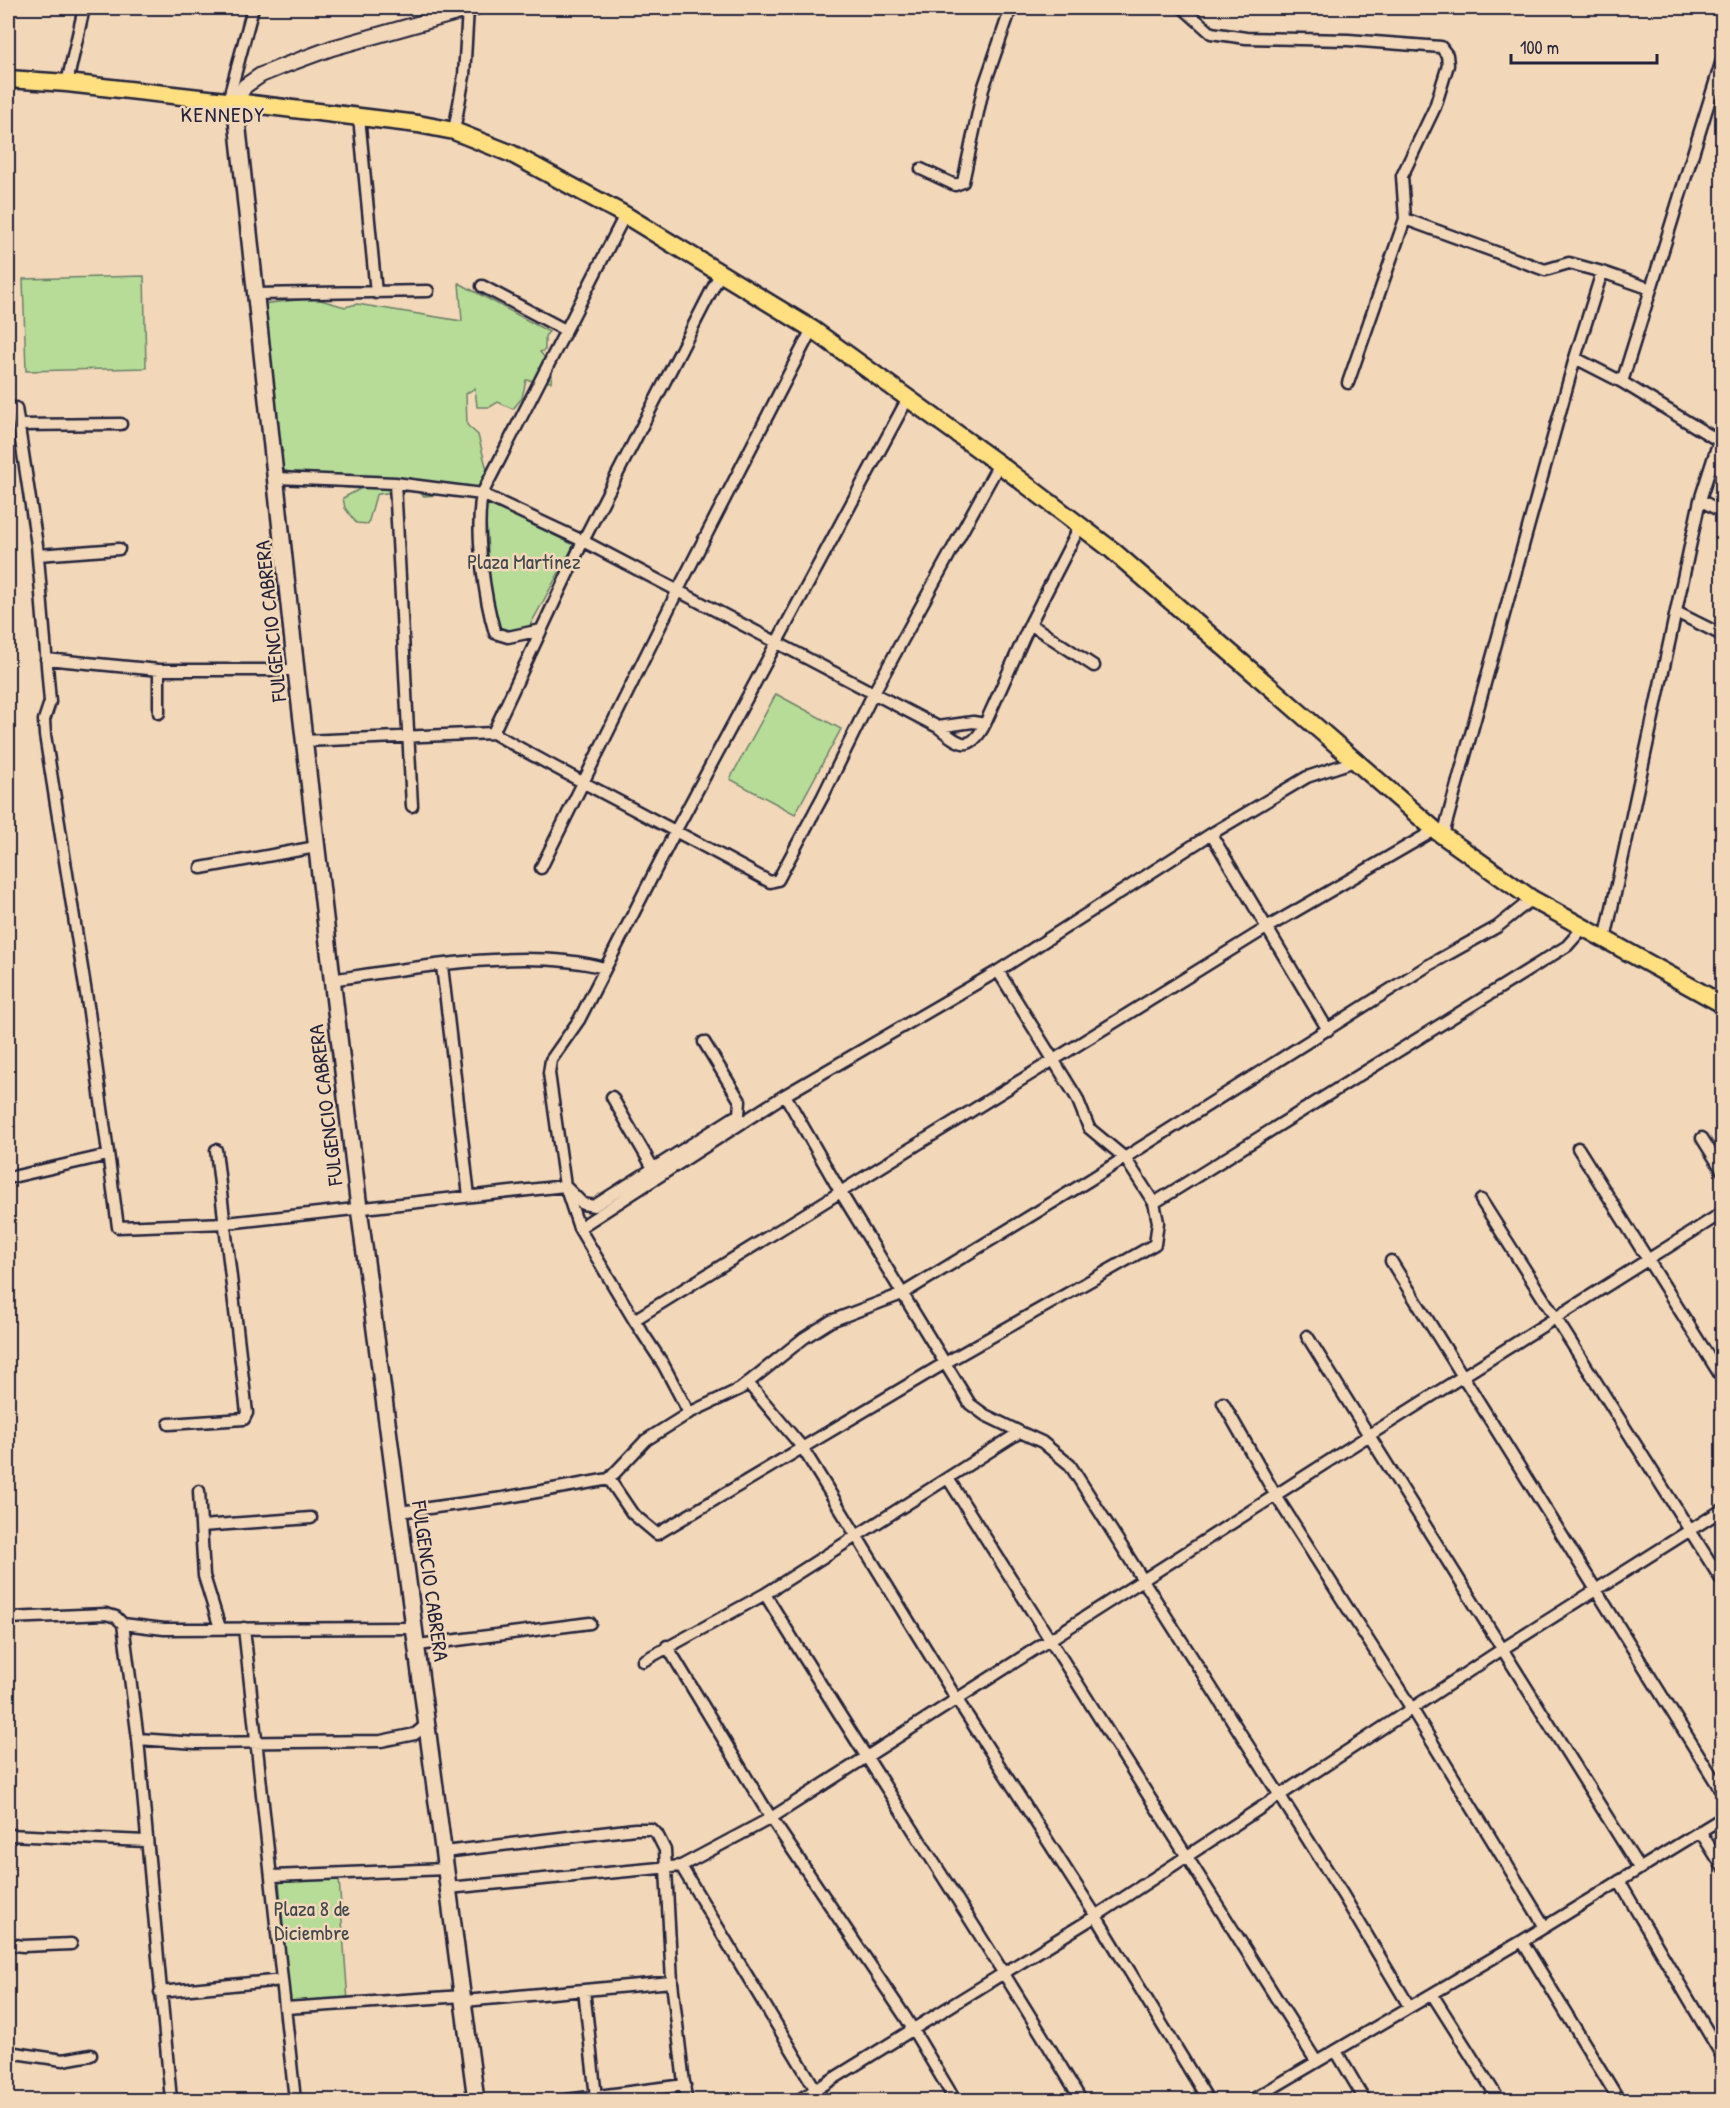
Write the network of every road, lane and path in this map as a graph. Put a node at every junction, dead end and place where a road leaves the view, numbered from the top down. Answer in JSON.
{"nodes":[{"id":1,"x":84,"y":8,"type":"edge"},
{"id":2,"x":253,"y":8,"type":"edge"},
{"id":3,"x":470,"y":8,"type":"edge"},
{"id":4,"x":1011,"y":8,"type":"edge"},
{"id":5,"x":1183,"y":8,"type":"edge"},
{"id":6,"x":1722,"y":60,"type":"edge"},
{"id":7,"x":8,"y":79,"type":"edge"},
{"id":8,"x":67,"y":83,"type":"junction"},
{"id":9,"x":232,"y":102,"type":"junction"},
{"id":10,"x":359,"y":117,"type":"junction"},
{"id":11,"x":454,"y":131,"type":"junction"},
{"id":12,"x":921,"y":169,"type":"dead end"},
{"id":13,"x":625,"y":215,"type":"junction"},
{"id":14,"x":1405,"y":219,"type":"junction"},
{"id":15,"x":721,"y":272,"type":"junction"},
{"id":16,"x":1602,"y":272,"type":"junction"},
{"id":17,"x":482,"y":286,"type":"dead end"},
{"id":18,"x":1651,"y":289,"type":"junction"},
{"id":19,"x":428,"y":291,"type":"dead end"},
{"id":20,"x":376,"y":293,"type":"junction"},
{"id":21,"x":256,"y":294,"type":"junction"},
{"id":22,"x":812,"y":329,"type":"junction"},
{"id":23,"x":565,"y":330,"type":"junction"},
{"id":24,"x":1575,"y":358,"type":"junction"},
{"id":25,"x":1622,"y":382,"type":"junction"},
{"id":26,"x":1348,"y":383,"type":"dead end"},
{"id":27,"x":908,"y":398,"type":"junction"},
{"id":28,"x":16,"y":408,"type":"dead end"},
{"id":29,"x":121,"y":424,"type":"dead end"},
{"id":30,"x":19,"y":425,"type":"junction"},
{"id":31,"x":1721,"y":436,"type":"edge"},
{"id":32,"x":999,"y":464,"type":"junction"},
{"id":33,"x":277,"y":478,"type":"junction"},
{"id":34,"x":395,"y":483,"type":"junction"},
{"id":35,"x":482,"y":494,"type":"junction"},
{"id":36,"x":1700,"y":500,"type":"junction"},
{"id":37,"x":1722,"y":512,"type":"edge"},
{"id":38,"x":1080,"y":526,"type":"junction"},
{"id":39,"x":583,"y":541,"type":"junction"},
{"id":40,"x":119,"y":549,"type":"dead end"},
{"id":41,"x":38,"y":555,"type":"junction"},
{"id":42,"x":678,"y":590,"type":"junction"},
{"id":43,"x":1678,"y":613,"type":"junction"},
{"id":44,"x":1030,"y":624,"type":"junction"},
{"id":45,"x":541,"y":630,"type":"junction"},
{"id":46,"x":1722,"y":634,"type":"edge"},
{"id":47,"x":776,"y":642,"type":"junction"},
{"id":48,"x":46,"y":659,"type":"junction"},
{"id":49,"x":1094,"y":666,"type":"dead end"},
{"id":50,"x":159,"y":670,"type":"junction"},
{"id":51,"x":296,"y":670,"type":"junction"},
{"id":52,"x":873,"y":694,"type":"junction"},
{"id":53,"x":159,"y":713,"type":"dead end"},
{"id":54,"x":985,"y":724,"type":"junction"},
{"id":55,"x":938,"y":727,"type":"junction"},
{"id":56,"x":493,"y":733,"type":"junction"},
{"id":57,"x":409,"y":735,"type":"junction"},
{"id":58,"x":304,"y":741,"type":"junction"},
{"id":59,"x":1355,"y":761,"type":"junction"},
{"id":60,"x":581,"y":784,"type":"junction"},
{"id":61,"x":412,"y":806,"type":"dead end"},
{"id":62,"x":676,"y":830,"type":"junction"},
{"id":63,"x":1439,"y":833,"type":"junction"},
{"id":64,"x":1211,"y":834,"type":"junction"},
{"id":65,"x":316,"y":847,"type":"junction"},
{"id":66,"x":201,"y":868,"type":"dead end"},
{"id":67,"x":541,"y":868,"type":"dead end"},
{"id":68,"x":1532,"y":899,"type":"junction"},
{"id":69,"x":1268,"y":927,"type":"junction"},
{"id":70,"x":1583,"y":928,"type":"junction"},
{"id":71,"x":1605,"y":940,"type":"junction"},
{"id":72,"x":442,"y":966,"type":"junction"},
{"id":73,"x":604,"y":968,"type":"junction"},
{"id":74,"x":998,"y":971,"type":"junction"},
{"id":75,"x":332,"y":980,"type":"junction"},
{"id":76,"x":1722,"y":1005,"type":"edge"},
{"id":77,"x":1328,"y":1030,"type":"junction"},
{"id":78,"x":704,"y":1042,"type":"dead end"},
{"id":79,"x":1053,"y":1059,"type":"junction"},
{"id":80,"x":785,"y":1095,"type":"junction"},
{"id":81,"x":612,"y":1097,"type":"dead end"},
{"id":82,"x":1702,"y":1138,"type":"dead end"},
{"id":83,"x":1578,"y":1148,"type":"dead end"},
{"id":84,"x":216,"y":1150,"type":"dead end"},
{"id":85,"x":108,"y":1155,"type":"junction"},
{"id":86,"x":1125,"y":1158,"type":"junction"},
{"id":87,"x":653,"y":1168,"type":"junction"},
{"id":88,"x":1722,"y":1170,"type":"edge"},
{"id":89,"x":8,"y":1178,"type":"edge"},
{"id":90,"x":565,"y":1186,"type":"junction"},
{"id":91,"x":841,"y":1193,"type":"junction"},
{"id":92,"x":469,"y":1197,"type":"junction"},
{"id":93,"x":1481,"y":1200,"type":"dead end"},
{"id":94,"x":1154,"y":1203,"type":"junction"},
{"id":95,"x":359,"y":1208,"type":"junction"},
{"id":96,"x":1722,"y":1214,"type":"edge"},
{"id":97,"x":226,"y":1223,"type":"junction"},
{"id":98,"x":579,"y":1228,"type":"junction"},
{"id":99,"x":1650,"y":1260,"type":"junction"},
{"id":100,"x":1391,"y":1261,"type":"dead end"},
{"id":101,"x":902,"y":1294,"type":"junction"},
{"id":102,"x":1555,"y":1317,"type":"junction"},
{"id":103,"x":634,"y":1320,"type":"junction"},
{"id":104,"x":1307,"y":1336,"type":"dead end"},
{"id":105,"x":945,"y":1363,"type":"junction"},
{"id":106,"x":1463,"y":1376,"type":"junction"},
{"id":107,"x":1722,"y":1378,"type":"edge"},
{"id":108,"x":748,"y":1383,"type":"junction"},
{"id":109,"x":1223,"y":1403,"type":"dead end"},
{"id":110,"x":689,"y":1413,"type":"junction"},
{"id":111,"x":169,"y":1424,"type":"dead end"},
{"id":112,"x":1020,"y":1432,"type":"junction"},
{"id":113,"x":1368,"y":1436,"type":"junction"},
{"id":114,"x":802,"y":1447,"type":"junction"},
{"id":115,"x":609,"y":1479,"type":"junction"},
{"id":116,"x":949,"y":1480,"type":"junction"},
{"id":117,"x":200,"y":1491,"type":"dead end"},
{"id":118,"x":1276,"y":1496,"type":"junction"},
{"id":119,"x":1722,"y":1510,"type":"edge"},
{"id":120,"x":399,"y":1512,"type":"junction"},
{"id":121,"x":311,"y":1518,"type":"dead end"},
{"id":122,"x":201,"y":1526,"type":"junction"},
{"id":123,"x":1691,"y":1530,"type":"junction"},
{"id":124,"x":856,"y":1537,"type":"junction"},
{"id":125,"x":1144,"y":1580,"type":"junction"},
{"id":126,"x":1722,"y":1581,"type":"edge"},
{"id":127,"x":1597,"y":1589,"type":"junction"},
{"id":128,"x":765,"y":1594,"type":"junction"},
{"id":129,"x":8,"y":1618,"type":"edge"},
{"id":130,"x":590,"y":1623,"type":"dead end"},
{"id":131,"x":123,"y":1624,"type":"junction"},
{"id":132,"x":220,"y":1628,"type":"junction"},
{"id":133,"x":244,"y":1628,"type":"junction"},
{"id":134,"x":415,"y":1628,"type":"junction"},
{"id":135,"x":1050,"y":1639,"type":"junction"},
{"id":136,"x":418,"y":1645,"type":"junction"},
{"id":137,"x":668,"y":1646,"type":"junction"},
{"id":138,"x":1504,"y":1648,"type":"junction"},
{"id":139,"x":643,"y":1661,"type":"dead end"},
{"id":140,"x":956,"y":1698,"type":"junction"},
{"id":141,"x":1412,"y":1709,"type":"junction"},
{"id":142,"x":426,"y":1725,"type":"junction"},
{"id":143,"x":138,"y":1738,"type":"junction"},
{"id":144,"x":257,"y":1742,"type":"junction"},
{"id":145,"x":866,"y":1756,"type":"junction"},
{"id":146,"x":1722,"y":1792,"type":"edge"},
{"id":147,"x":1280,"y":1795,"type":"junction"},
{"id":148,"x":771,"y":1818,"type":"junction"},
{"id":149,"x":1722,"y":1818,"type":"edge"},
{"id":150,"x":1700,"y":1831,"type":"junction"},
{"id":151,"x":8,"y":1835,"type":"edge"},
{"id":152,"x":146,"y":1841,"type":"junction"},
{"id":153,"x":444,"y":1852,"type":"junction"},
{"id":154,"x":1189,"y":1856,"type":"junction"},
{"id":155,"x":681,"y":1866,"type":"junction"},
{"id":156,"x":1722,"y":1866,"type":"edge"},
{"id":157,"x":666,"y":1867,"type":"junction"},
{"id":158,"x":1639,"y":1868,"type":"junction"},
{"id":159,"x":446,"y":1869,"type":"junction"},
{"id":160,"x":273,"y":1876,"type":"junction"},
{"id":161,"x":1619,"y":1881,"type":"junction"},
{"id":162,"x":448,"y":1888,"type":"junction"},
{"id":163,"x":1096,"y":1916,"type":"junction"},
{"id":164,"x":1545,"y":1927,"type":"junction"},
{"id":165,"x":1522,"y":1941,"type":"junction"},
{"id":166,"x":8,"y":1944,"type":"edge"},
{"id":167,"x":71,"y":1944,"type":"dead end"},
{"id":168,"x":1005,"y":1972,"type":"junction"},
{"id":169,"x":282,"y":1980,"type":"junction"},
{"id":170,"x":672,"y":1982,"type":"junction"},
{"id":171,"x":585,"y":1990,"type":"junction"},
{"id":172,"x":160,"y":1992,"type":"junction"},
{"id":173,"x":1432,"y":1994,"type":"junction"},
{"id":174,"x":463,"y":1998,"type":"junction"},
{"id":175,"x":1409,"y":2006,"type":"junction"},
{"id":176,"x":286,"y":2008,"type":"junction"},
{"id":177,"x":913,"y":2030,"type":"junction"},
{"id":178,"x":1336,"y":2051,"type":"junction"},
{"id":179,"x":8,"y":2052,"type":"edge"},
{"id":180,"x":92,"y":2055,"type":"dead end"},
{"id":181,"x":1722,"y":2056,"type":"edge"},
{"id":182,"x":1316,"y":2061,"type":"junction"},
{"id":183,"x":684,"y":2085,"type":"junction"},
{"id":184,"x":816,"y":2090,"type":"junction"},
{"id":185,"x":596,"y":2097,"type":"junction"},
{"id":186,"x":171,"y":2100,"type":"edge"},
{"id":187,"x":295,"y":2100,"type":"edge"},
{"id":188,"x":476,"y":2100,"type":"edge"},
{"id":189,"x":566,"y":2100,"type":"edge"},
{"id":190,"x":686,"y":2100,"type":"edge"},
{"id":191,"x":800,"y":2100,"type":"edge"},
{"id":192,"x":822,"y":2100,"type":"edge"},
{"id":193,"x":955,"y":2100,"type":"edge"},
{"id":194,"x":1081,"y":2100,"type":"edge"},
{"id":195,"x":1208,"y":2100,"type":"edge"},
{"id":196,"x":1252,"y":2100,"type":"edge"},
{"id":197,"x":1365,"y":2100,"type":"edge"},
{"id":198,"x":1499,"y":2100,"type":"edge"},
{"id":199,"x":1619,"y":2100,"type":"edge"}],
"edges":[{"from":1,"to":8,"type":"street"},
{"from":2,"to":9,"type":"street"},
{"from":3,"to":9,"type":"street"},
{"from":3,"to":11,"type":"street"},
{"from":4,"to":12,"type":"street"},
{"from":5,"to":14,"type":"street"},
{"from":6,"to":18,"type":"street"},
{"from":7,"to":8,"type":"main road"},
{"from":8,"to":9,"type":"main road"},
{"from":9,"to":10,"type":"main road"},
{"from":9,"to":21,"type":"main road","name":"FULGENCIO CABRERA"},
{"from":10,"to":11,"type":"main road"},
{"from":10,"to":20,"type":"street"},
{"from":11,"to":13,"type":"main road"},
{"from":13,"to":15,"type":"main road"},
{"from":13,"to":23,"type":"street"},
{"from":14,"to":16,"type":"street"},
{"from":14,"to":26,"type":"street"},
{"from":15,"to":22,"type":"main road"},
{"from":15,"to":39,"type":"street"},
{"from":16,"to":18,"type":"street"},
{"from":16,"to":24,"type":"street"},
{"from":17,"to":23,"type":"street"},
{"from":18,"to":25,"type":"street"},
{"from":19,"to":20,"type":"street"},
{"from":20,"to":21,"type":"street"},
{"from":21,"to":33,"type":"main road","name":"FULGENCIO CABRERA"},
{"from":22,"to":27,"type":"main road"},
{"from":22,"to":42,"type":"street"},
{"from":23,"to":35,"type":"street"},
{"from":24,"to":25,"type":"street"},
{"from":24,"to":63,"type":"street"},
{"from":25,"to":31,"type":"street"},
{"from":27,"to":32,"type":"main road"},
{"from":27,"to":47,"type":"street"},
{"from":28,"to":30,"type":"street"},
{"from":29,"to":30,"type":"street"},
{"from":30,"to":41,"type":"street"},
{"from":31,"to":36,"type":"street"},
{"from":32,"to":38,"type":"main road"},
{"from":32,"to":52,"type":"street"},
{"from":33,"to":34,"type":"street"},
{"from":33,"to":51,"type":"main road","name":"FULGENCIO CABRERA"},
{"from":34,"to":35,"type":"street"},
{"from":34,"to":57,"type":"street"},
{"from":35,"to":39,"type":"street"},
{"from":35,"to":45,"type":"street"},
{"from":36,"to":37,"type":"street"},
{"from":36,"to":43,"type":"street"},
{"from":38,"to":44,"type":"street"},
{"from":38,"to":59,"type":"main road"},
{"from":39,"to":42,"type":"street"},
{"from":39,"to":45,"type":"street"},
{"from":40,"to":41,"type":"street"},
{"from":41,"to":48,"type":"street"},
{"from":42,"to":47,"type":"street"},
{"from":42,"to":60,"type":"street"},
{"from":43,"to":46,"type":"street"},
{"from":43,"to":71,"type":"street"},
{"from":44,"to":49,"type":"street"},
{"from":44,"to":54,"type":"street"},
{"from":45,"to":56,"type":"street"},
{"from":47,"to":52,"type":"street"},
{"from":47,"to":62,"type":"street"},
{"from":48,"to":50,"type":"street"},
{"from":48,"to":85,"type":"street"},
{"from":50,"to":51,"type":"street"},
{"from":50,"to":53,"type":"street"},
{"from":51,"to":58,"type":"main road","name":"FULGENCIO CABRERA"},
{"from":52,"to":55,"type":"street"},
{"from":52,"to":62,"type":"street"},
{"from":54,"to":55,"type":"street"},
{"from":54,"to":55,"type":"street"},
{"from":56,"to":57,"type":"street"},
{"from":56,"to":60,"type":"street"},
{"from":57,"to":58,"type":"street"},
{"from":57,"to":61,"type":"street"},
{"from":58,"to":65,"type":"main road","name":"FULGENCIO CABRERA"},
{"from":59,"to":63,"type":"main road"},
{"from":59,"to":64,"type":"street"},
{"from":60,"to":62,"type":"street"},
{"from":60,"to":67,"type":"street"},
{"from":62,"to":73,"type":"street"},
{"from":63,"to":68,"type":"main road"},
{"from":63,"to":69,"type":"street"},
{"from":64,"to":69,"type":"street"},
{"from":64,"to":74,"type":"street"},
{"from":65,"to":66,"type":"street"},
{"from":65,"to":75,"type":"main road","name":"FULGENCIO CABRERA"},
{"from":68,"to":70,"type":"main road"},
{"from":68,"to":77,"type":"street"},
{"from":69,"to":77,"type":"street"},
{"from":69,"to":79,"type":"street"},
{"from":70,"to":71,"type":"main road"},
{"from":70,"to":94,"type":"street"},
{"from":71,"to":76,"type":"main road"},
{"from":72,"to":73,"type":"street"},
{"from":72,"to":75,"type":"street"},
{"from":72,"to":92,"type":"street"},
{"from":73,"to":90,"type":"street"},
{"from":74,"to":79,"type":"street"},
{"from":74,"to":80,"type":"street"},
{"from":75,"to":95,"type":"main road","name":"FULGENCIO CABRERA"},
{"from":77,"to":86,"type":"street"},
{"from":78,"to":87,"type":"street"},
{"from":79,"to":86,"type":"street"},
{"from":79,"to":91,"type":"street"},
{"from":80,"to":91,"type":"street"},
{"from":80,"to":98,"type":"street"},
{"from":81,"to":87,"type":"street"},
{"from":82,"to":88,"type":"street"},
{"from":83,"to":99,"type":"street"},
{"from":84,"to":97,"type":"street"},
{"from":85,"to":89,"type":"street"},
{"from":85,"to":97,"type":"street"},
{"from":86,"to":94,"type":"street"},
{"from":86,"to":101,"type":"street"},
{"from":87,"to":90,"type":"street"},
{"from":90,"to":92,"type":"street"},
{"from":90,"to":98,"type":"street"},
{"from":91,"to":101,"type":"street"},
{"from":91,"to":103,"type":"street"},
{"from":92,"to":95,"type":"street"},
{"from":93,"to":102,"type":"street"},
{"from":94,"to":105,"type":"street"},
{"from":95,"to":97,"type":"street"},
{"from":95,"to":120,"type":"main road","name":"FULGENCIO CABRERA"},
{"from":96,"to":99,"type":"street"},
{"from":97,"to":111,"type":"street"},
{"from":98,"to":103,"type":"street"},
{"from":99,"to":102,"type":"street"},
{"from":99,"to":107,"type":"street"},
{"from":100,"to":106,"type":"street"},
{"from":101,"to":105,"type":"street"},
{"from":101,"to":108,"type":"street"},
{"from":102,"to":106,"type":"street"},
{"from":102,"to":123,"type":"street"},
{"from":103,"to":110,"type":"street"},
{"from":104,"to":113,"type":"street"},
{"from":105,"to":112,"type":"street"},
{"from":105,"to":114,"type":"street"},
{"from":106,"to":113,"type":"street"},
{"from":106,"to":127,"type":"street"},
{"from":108,"to":110,"type":"street"},
{"from":108,"to":114,"type":"street"},
{"from":109,"to":118,"type":"street"},
{"from":110,"to":115,"type":"street"},
{"from":112,"to":116,"type":"street"},
{"from":112,"to":125,"type":"street"},
{"from":113,"to":118,"type":"street"},
{"from":113,"to":138,"type":"street"},
{"from":114,"to":115,"type":"street"},
{"from":114,"to":124,"type":"street"},
{"from":115,"to":120,"type":"street"},
{"from":116,"to":124,"type":"street"},
{"from":116,"to":135,"type":"street"},
{"from":117,"to":122,"type":"street"},
{"from":118,"to":125,"type":"street"},
{"from":118,"to":141,"type":"street"},
{"from":119,"to":123,"type":"street"},
{"from":120,"to":134,"type":"main road","name":"FULGENCIO CABRERA"},
{"from":121,"to":122,"type":"street"},
{"from":122,"to":132,"type":"street"},
{"from":123,"to":126,"type":"street"},
{"from":123,"to":127,"type":"street"},
{"from":124,"to":128,"type":"street"},
{"from":124,"to":140,"type":"street"},
{"from":125,"to":135,"type":"street"},
{"from":125,"to":147,"type":"street"},
{"from":127,"to":138,"type":"street"},
{"from":127,"to":146,"type":"street"},
{"from":128,"to":137,"type":"street"},
{"from":128,"to":145,"type":"street"},
{"from":129,"to":131,"type":"street"},
{"from":130,"to":136,"type":"street"},
{"from":131,"to":132,"type":"street"},
{"from":131,"to":143,"type":"street"},
{"from":132,"to":133,"type":"street"},
{"from":133,"to":134,"type":"street"},
{"from":133,"to":144,"type":"street"},
{"from":134,"to":136,"type":"main road","name":"FULGENCIO CABRERA"},
{"from":135,"to":140,"type":"street"},
{"from":135,"to":154,"type":"street"},
{"from":136,"to":142,"type":"main road","name":"FULGENCIO CABRERA"},
{"from":137,"to":139,"type":"street"},
{"from":137,"to":148,"type":"street"},
{"from":138,"to":141,"type":"street"},
{"from":138,"to":158,"type":"street"},
{"from":140,"to":145,"type":"street"},
{"from":140,"to":163,"type":"street"},
{"from":141,"to":147,"type":"street"},
{"from":141,"to":164,"type":"street"},
{"from":142,"to":144,"type":"street"},
{"from":142,"to":153,"type":"main road","name":"FULGENCIO CABRERA"},
{"from":143,"to":144,"type":"street"},
{"from":143,"to":152,"type":"street"},
{"from":144,"to":160,"type":"street"},
{"from":145,"to":148,"type":"street"},
{"from":145,"to":168,"type":"street"},
{"from":147,"to":154,"type":"street"},
{"from":147,"to":175,"type":"street"},
{"from":148,"to":155,"type":"street"},
{"from":148,"to":177,"type":"street"},
{"from":149,"to":150,"type":"street"},
{"from":150,"to":156,"type":"street"},
{"from":150,"to":158,"type":"street"},
{"from":151,"to":152,"type":"street"},
{"from":152,"to":172,"type":"street"},
{"from":153,"to":157,"type":"street"},
{"from":153,"to":159,"type":"main road","name":"FULGENCIO CABRERA"},
{"from":154,"to":163,"type":"street"},
{"from":154,"to":182,"type":"street"},
{"from":155,"to":157,"type":"street"},
{"from":155,"to":184,"type":"street"},
{"from":157,"to":162,"type":"street"},
{"from":157,"to":170,"type":"street"},
{"from":158,"to":161,"type":"street"},
{"from":159,"to":160,"type":"street"},
{"from":159,"to":162,"type":"main road","name":"FULGENCIO CABRERA"},
{"from":160,"to":169,"type":"street"},
{"from":161,"to":164,"type":"street"},
{"from":161,"to":181,"type":"street"},
{"from":162,"to":174,"type":"main road","name":"FULGENCIO CABRERA"},
{"from":163,"to":168,"type":"street"},
{"from":163,"to":195,"type":"street"},
{"from":164,"to":165,"type":"street"},
{"from":165,"to":173,"type":"street"},
{"from":165,"to":199,"type":"street"},
{"from":166,"to":167,"type":"street"},
{"from":168,"to":177,"type":"street"},
{"from":168,"to":194,"type":"street"},
{"from":169,"to":172,"type":"street"},
{"from":169,"to":176,"type":"street"},
{"from":170,"to":171,"type":"street"},
{"from":170,"to":183,"type":"street"},
{"from":171,"to":174,"type":"street"},
{"from":171,"to":185,"type":"street"},
{"from":172,"to":186,"type":"street"},
{"from":173,"to":175,"type":"street"},
{"from":173,"to":198,"type":"street"},
{"from":174,"to":176,"type":"street"},
{"from":174,"to":188,"type":"main road","name":"FULGENCIO CABRERA"},
{"from":175,"to":178,"type":"street"},
{"from":176,"to":187,"type":"street"},
{"from":177,"to":184,"type":"street"},
{"from":177,"to":193,"type":"street"},
{"from":178,"to":182,"type":"street"},
{"from":178,"to":197,"type":"street"},
{"from":179,"to":180,"type":"street"},
{"from":182,"to":196,"type":"street"},
{"from":183,"to":185,"type":"street"},
{"from":183,"to":190,"type":"street"},
{"from":184,"to":191,"type":"street"},
{"from":184,"to":192,"type":"street"},
{"from":185,"to":189,"type":"street"}]}
